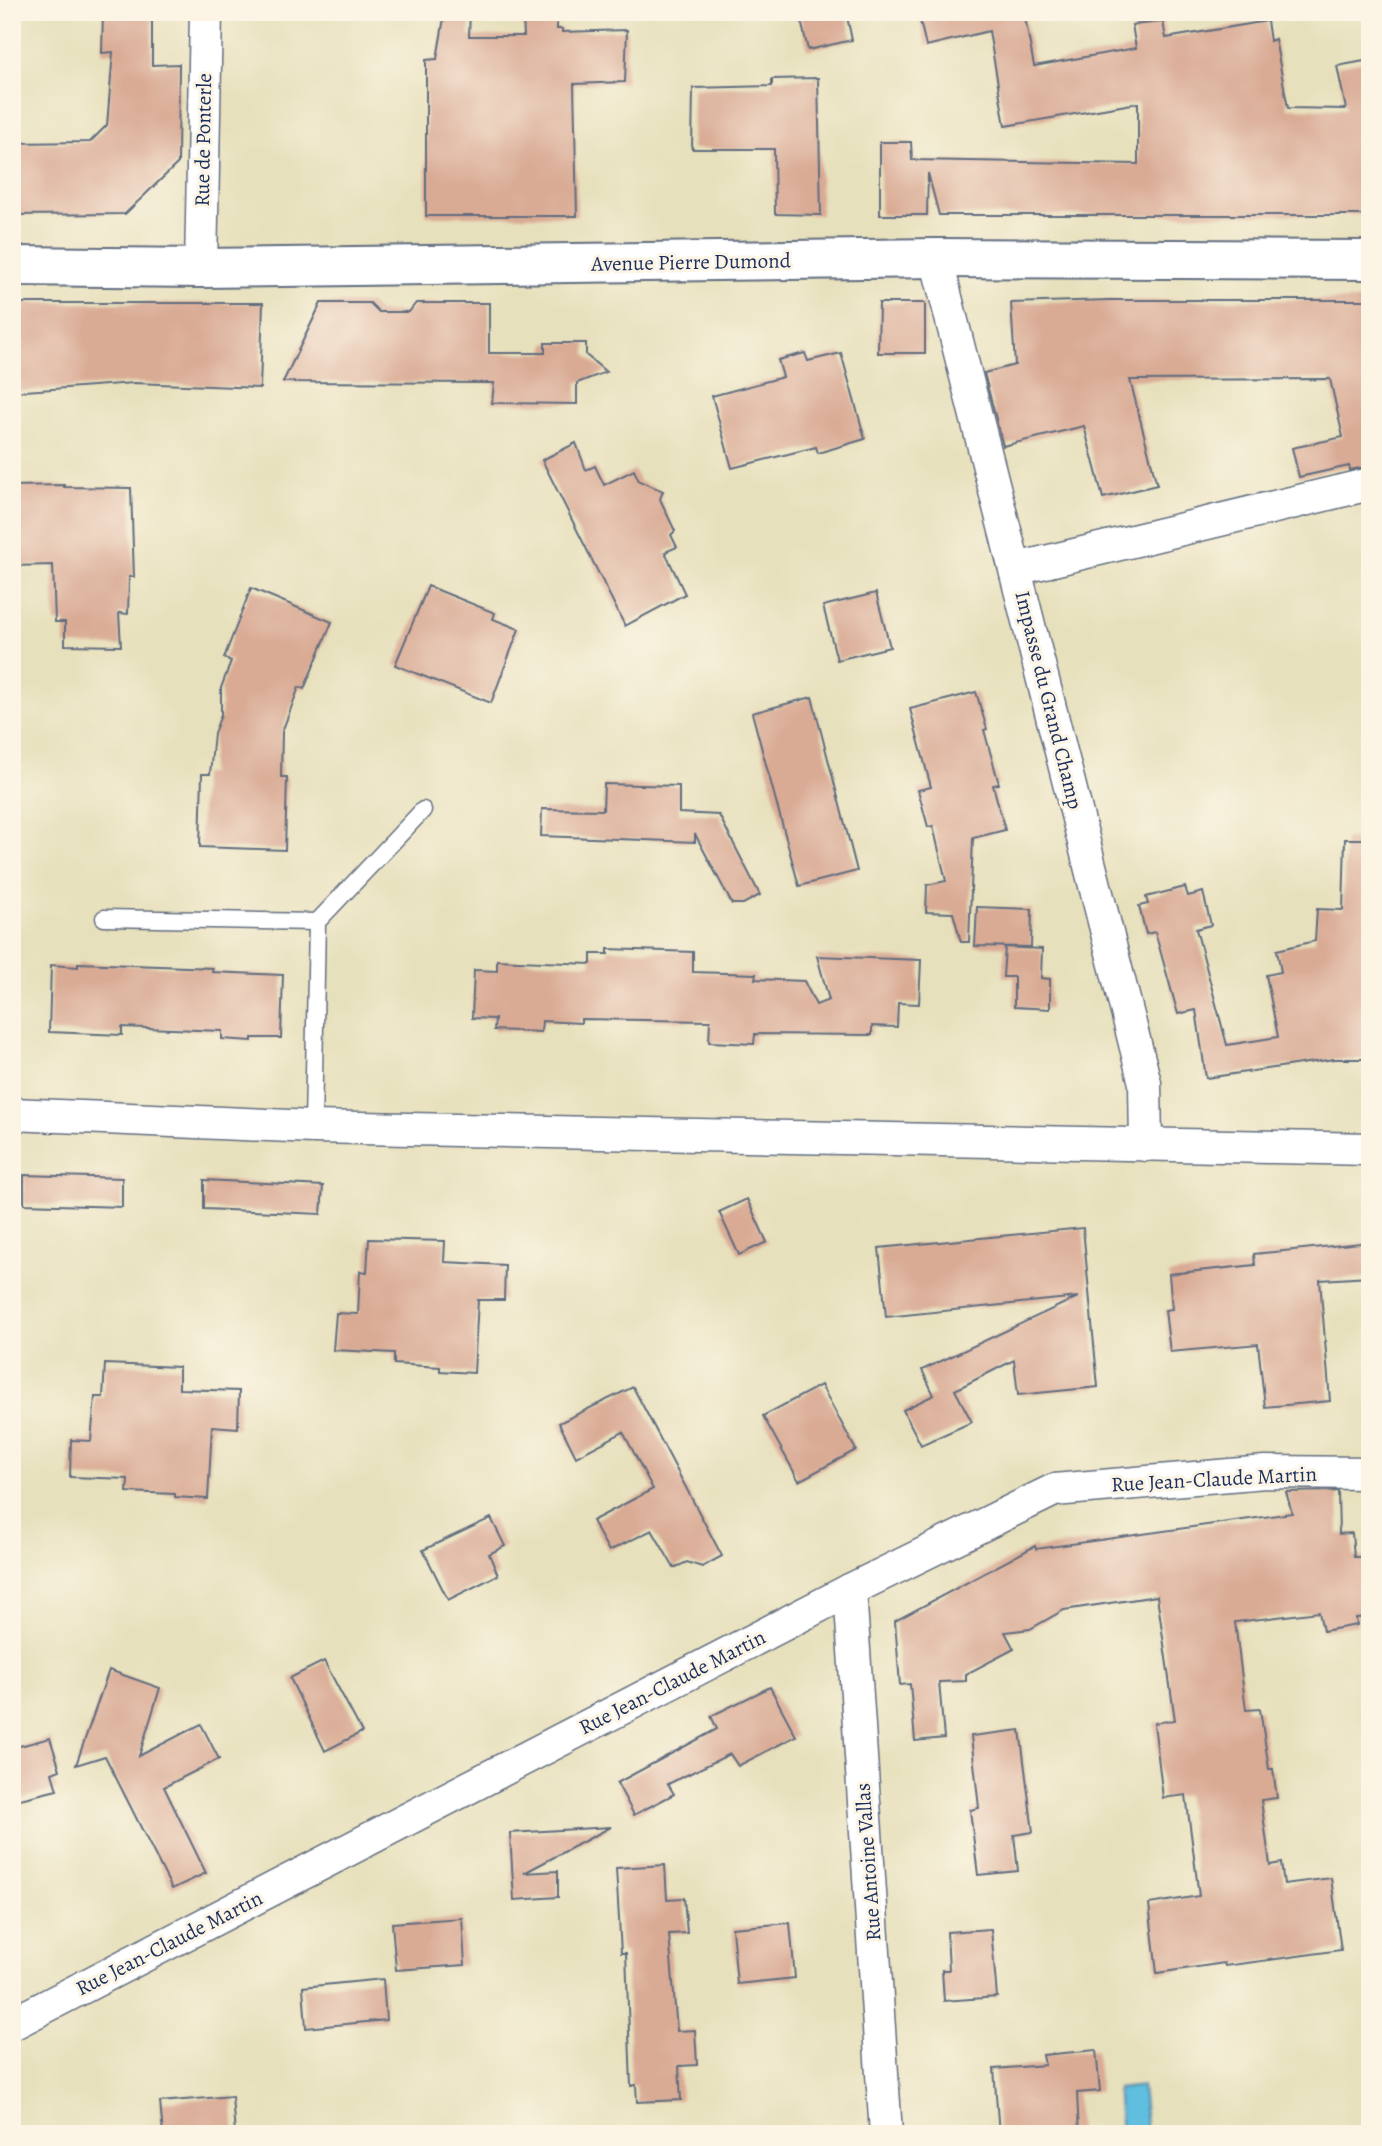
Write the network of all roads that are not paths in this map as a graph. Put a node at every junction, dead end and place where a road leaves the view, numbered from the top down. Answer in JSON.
{"nodes":[{"id":1,"x":206,"y":12,"type":"edge"},
{"id":2,"x":936,"y":258,"type":"junction"},
{"id":3,"x":1370,"y":260,"type":"edge"},
{"id":4,"x":12,"y":266,"type":"edge"},
{"id":5,"x":201,"y":268,"type":"junction"},
{"id":6,"x":1370,"y":484,"type":"edge"},
{"id":7,"x":1016,"y":569,"type":"junction"},
{"id":8,"x":423,"y":810,"type":"dead end"},
{"id":9,"x":104,"y":918,"type":"dead end"},
{"id":10,"x":317,"y":922,"type":"junction"},
{"id":11,"x":12,"y":1114,"type":"edge"},
{"id":12,"x":313,"y":1127,"type":"junction"},
{"id":13,"x":1146,"y":1145,"type":"junction"},
{"id":14,"x":1370,"y":1149,"type":"edge"},
{"id":15,"x":1370,"y":1473,"type":"edge"},
{"id":16,"x":850,"y":1590,"type":"junction"},
{"id":17,"x":12,"y":2024,"type":"edge"},
{"id":18,"x":886,"y":2134,"type":"edge"}],
"edges":[{"from":1,"to":5,"type":"street","name":"Rue de Ponterle"},
{"from":2,"to":3,"type":"main road","name":"Avenue Pierre Dumond"},
{"from":2,"to":5,"type":"main road","name":"Avenue Pierre Dumond"},
{"from":2,"to":7,"type":"street","name":"Impasse du Grand Champ"},
{"from":4,"to":5,"type":"main road","name":"Avenue Pierre Dumond"},
{"from":6,"to":7,"type":"street"},
{"from":7,"to":13,"type":"street","name":"Impasse du Grand Champ"},
{"from":8,"to":10,"type":"lane"},
{"from":9,"to":10,"type":"lane"},
{"from":10,"to":12,"type":"lane"},
{"from":11,"to":12,"type":"street"},
{"from":12,"to":13,"type":"street"},
{"from":13,"to":14,"type":"street"},
{"from":15,"to":16,"type":"street","name":"Rue Jean-Claude Martin"},
{"from":16,"to":17,"type":"street","name":"Rue Jean-Claude Martin"},
{"from":16,"to":18,"type":"street","name":"Rue Antoine Vallas"}]}
